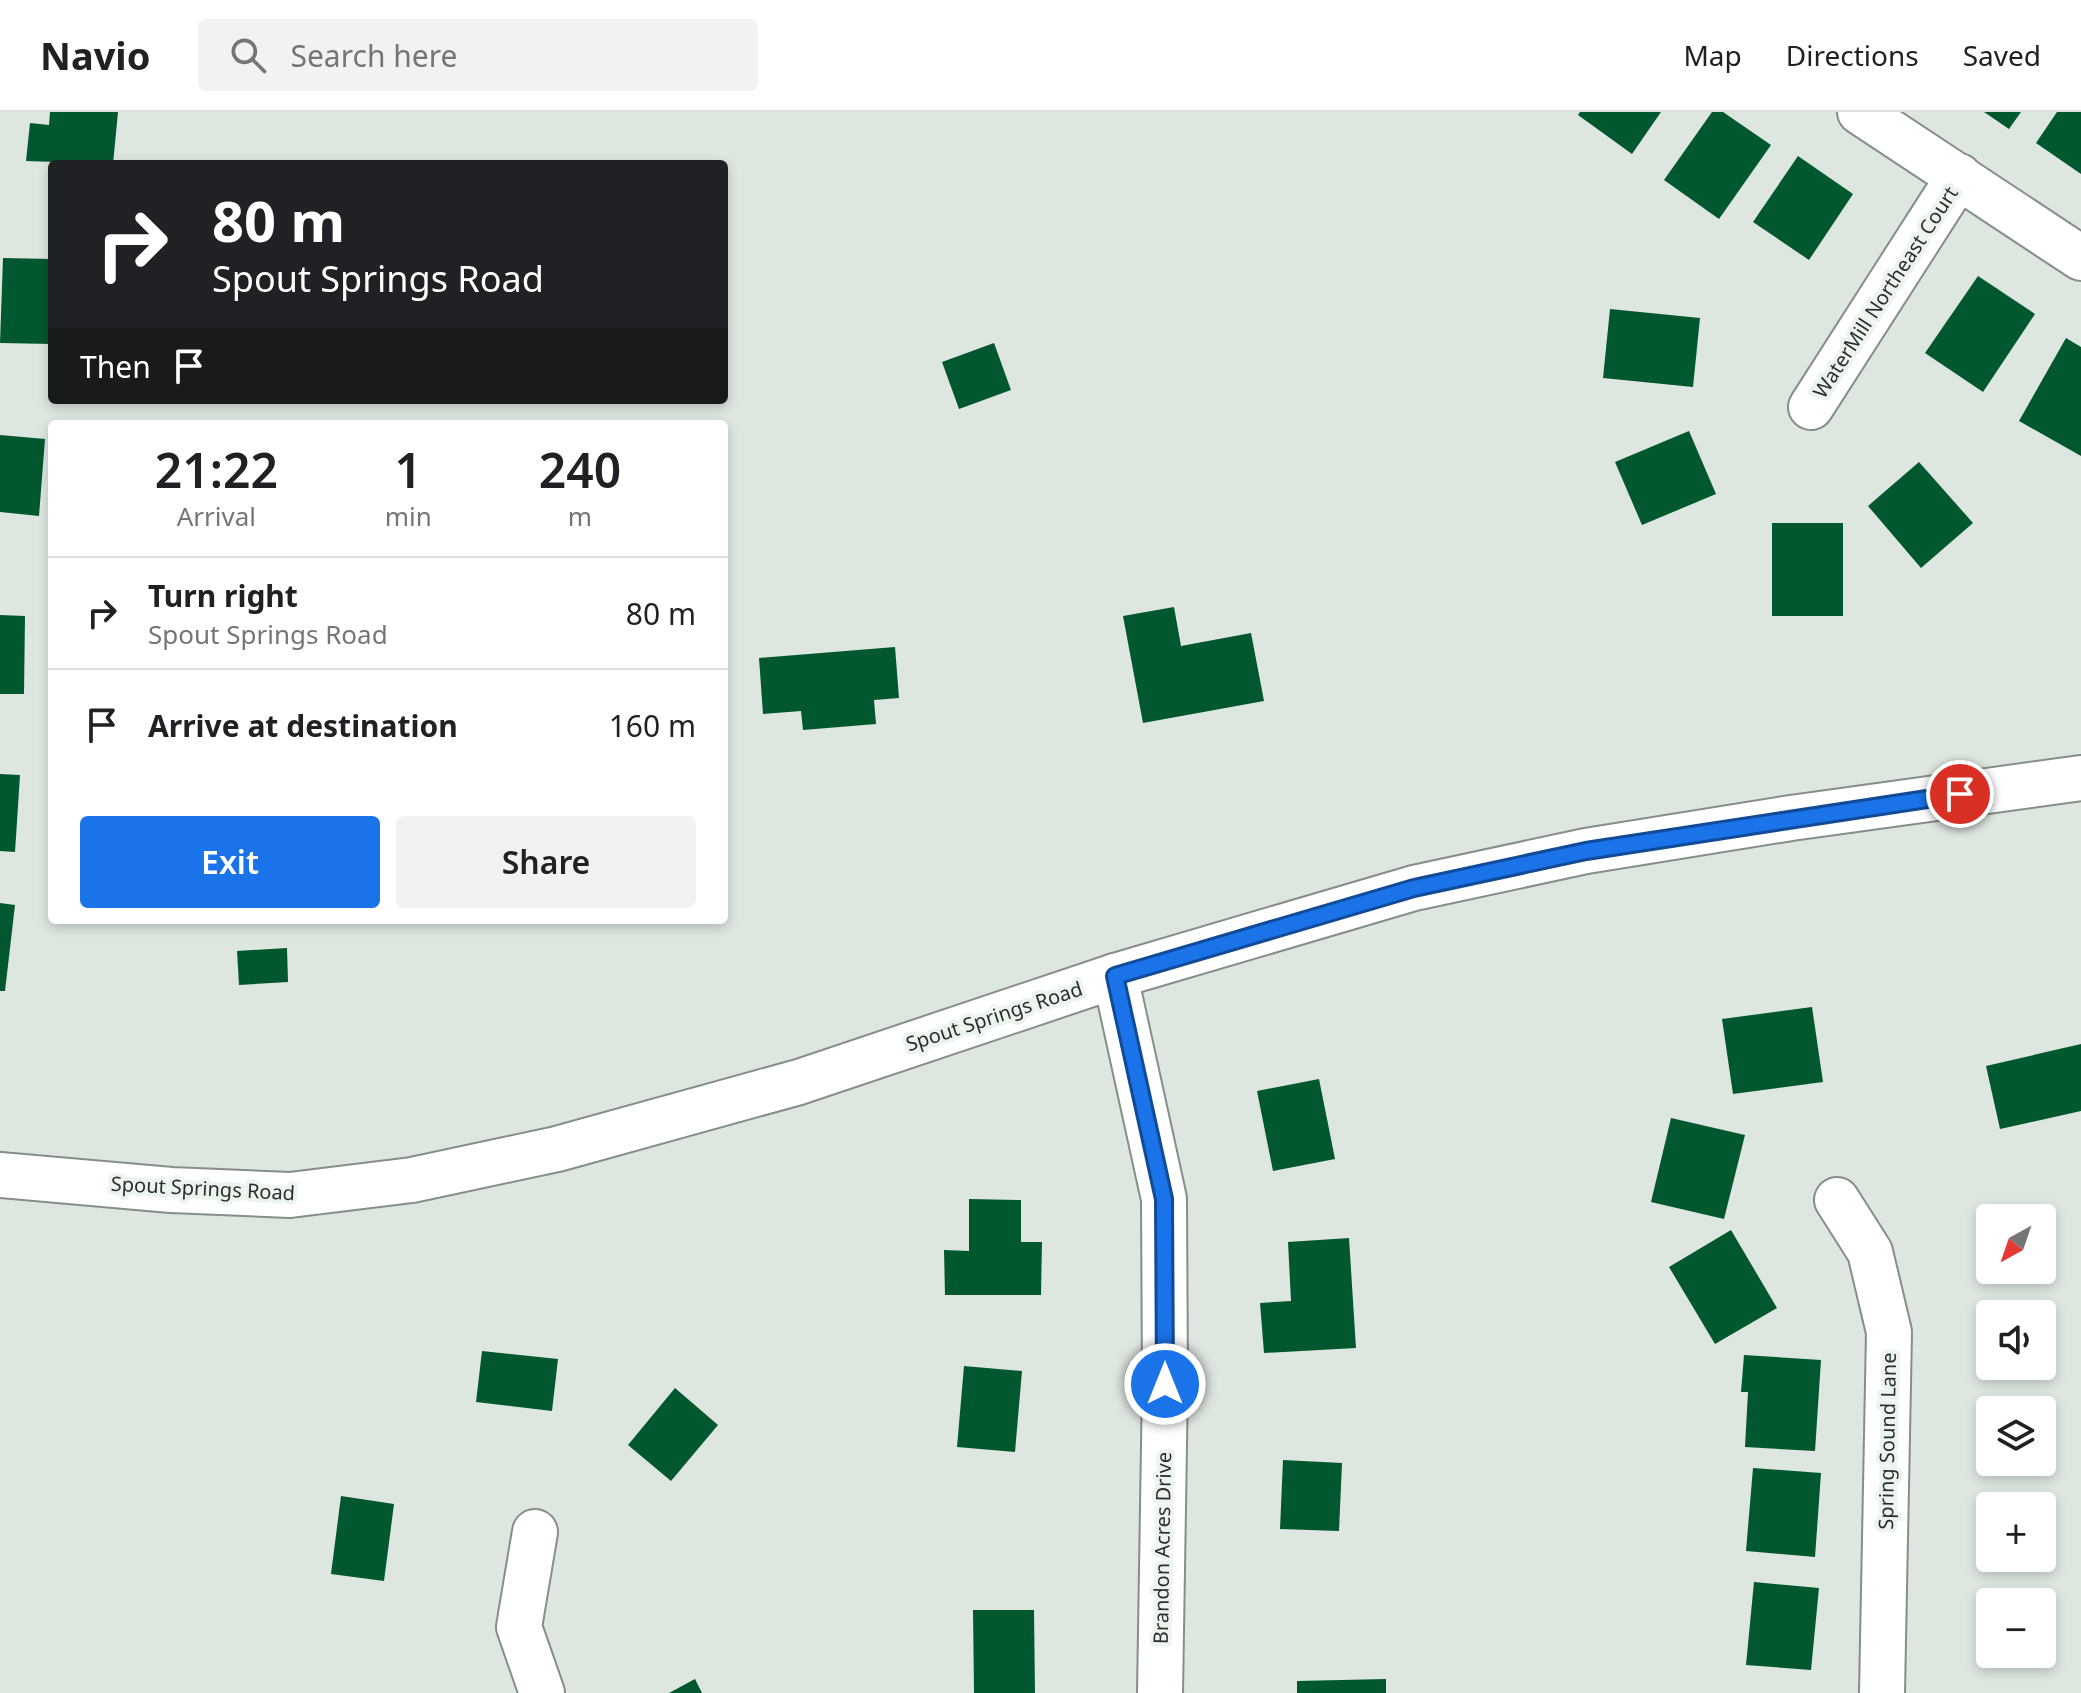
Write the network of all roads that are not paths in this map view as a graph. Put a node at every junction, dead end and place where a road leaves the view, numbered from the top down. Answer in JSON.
{"nodes":[{"id":1,"x":1860,"y":112,"type":"edge"},
{"id":2,"x":1959,"y":176,"type":"junction"},
{"id":3,"x":2081,"y":258,"type":"edge"},
{"id":4,"x":1811,"y":407,"type":"dead end"},
{"id":5,"x":2081,"y":778,"type":"edge"},
{"id":6,"x":1115,"y":976,"type":"junction"},
{"id":7,"x":0,"y":1175,"type":"edge"},
{"id":8,"x":1837,"y":1200,"type":"dead end"},
{"id":9,"x":535,"y":1532,"type":"dead end"},
{"id":10,"x":542,"y":1693,"type":"edge"},
{"id":11,"x":1160,"y":1693,"type":"edge"},
{"id":12,"x":1882,"y":1693,"type":"edge"}],
"edges":[{"from":1,"to":2,"type":"street"},
{"from":2,"to":3,"type":"street"},
{"from":2,"to":4,"type":"street","name":"WaterMill Northeast Court"},
{"from":5,"to":6,"type":"street","name":"Spout Springs Road"},
{"from":6,"to":7,"type":"street","name":"Spout Springs Road"},
{"from":6,"to":11,"type":"street","name":"Brandon Acres Drive"},
{"from":8,"to":12,"type":"street","name":"Spring Sound Lane"},
{"from":9,"to":10,"type":"street"}]}
